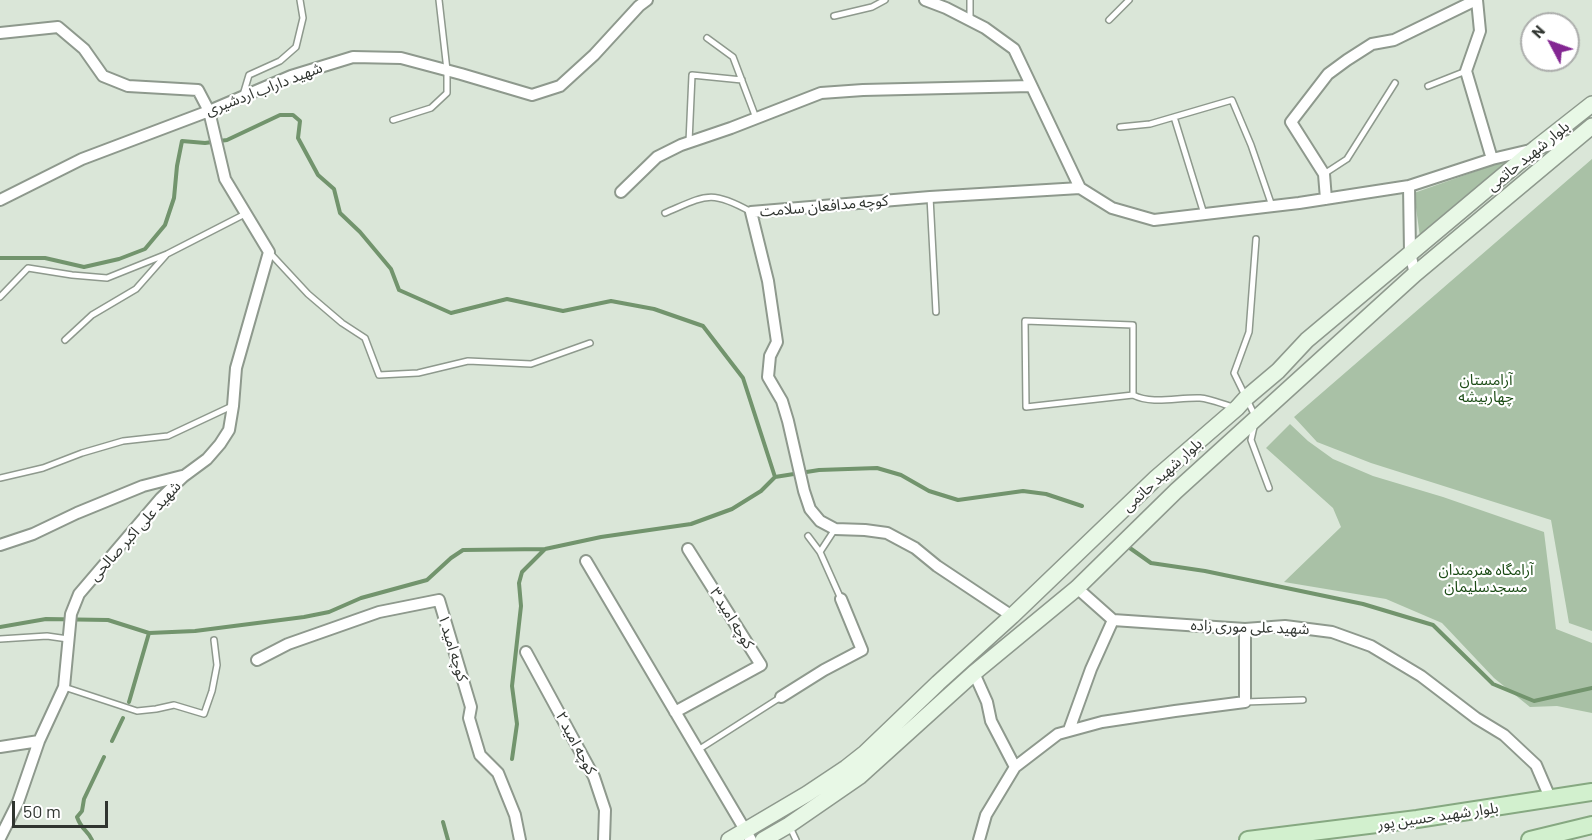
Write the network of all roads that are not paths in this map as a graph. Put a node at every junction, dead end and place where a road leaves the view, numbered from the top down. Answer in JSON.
{"nodes":[{"id":1,"x":300,"y":0,"type":"edge"},
{"id":2,"x":439,"y":0,"type":"edge"},
{"id":3,"x":647,"y":0,"type":"edge"},
{"id":4,"x":885,"y":0,"type":"edge"},
{"id":5,"x":925,"y":0,"type":"edge"},
{"id":6,"x":970,"y":0,"type":"edge"},
{"id":7,"x":1129,"y":0,"type":"edge"},
{"id":8,"x":1476,"y":0,"type":"edge"},
{"id":9,"x":834,"y":16,"type":"dead end"},
{"id":10,"x":970,"y":20,"type":"junction"},
{"id":11,"x":1109,"y":20,"type":"dead end"},
{"id":12,"x":0,"y":33,"type":"edge"},
{"id":13,"x":707,"y":38,"type":"dead end"},
{"id":14,"x":447,"y":70,"type":"junction"},
{"id":15,"x":1466,"y":71,"type":"junction"},
{"id":16,"x":742,"y":80,"type":"junction"},
{"id":17,"x":1395,"y":83,"type":"dead end"},
{"id":18,"x":1031,"y":86,"type":"junction"},
{"id":19,"x":1428,"y":86,"type":"dead end"},
{"id":20,"x":242,"y":97,"type":"junction"},
{"id":21,"x":1590,"y":109,"type":"edge"},
{"id":22,"x":209,"y":111,"type":"junction"},
{"id":23,"x":1174,"y":117,"type":"junction"},
{"id":24,"x":756,"y":118,"type":"junction"},
{"id":25,"x":393,"y":120,"type":"dead end"},
{"id":26,"x":1592,"y":126,"type":"edge"},
{"id":27,"x":1120,"y":127,"type":"dead end"},
{"id":28,"x":1577,"y":139,"type":"junction"},
{"id":29,"x":688,"y":142,"type":"junction"},
{"id":30,"x":1536,"y":148,"type":"junction"},
{"id":31,"x":1492,"y":159,"type":"junction"},
{"id":32,"x":1324,"y":174,"type":"junction"},
{"id":33,"x":1409,"y":186,"type":"junction"},
{"id":34,"x":1080,"y":188,"type":"junction"},
{"id":35,"x":621,"y":192,"type":"dead end"},
{"id":36,"x":930,"y":197,"type":"junction"},
{"id":37,"x":1326,"y":199,"type":"junction"},
{"id":38,"x":0,"y":200,"type":"edge"},
{"id":39,"x":1272,"y":206,"type":"junction"},
{"id":40,"x":665,"y":213,"type":"dead end"},
{"id":41,"x":751,"y":213,"type":"junction"},
{"id":42,"x":245,"y":214,"type":"junction"},
{"id":43,"x":1204,"y":214,"type":"junction"},
{"id":44,"x":1256,"y":239,"type":"dead end"},
{"id":45,"x":269,"y":252,"type":"junction"},
{"id":46,"x":1410,"y":253,"type":"junction"},
{"id":47,"x":167,"y":254,"type":"junction"},
{"id":48,"x":1415,"y":274,"type":"junction"},
{"id":49,"x":0,"y":297,"type":"edge"},
{"id":50,"x":936,"y":312,"type":"dead end"},
{"id":51,"x":65,"y":340,"type":"dead end"},
{"id":52,"x":590,"y":343,"type":"dead end"},
{"id":53,"x":1133,"y":395,"type":"junction"},
{"id":54,"x":1241,"y":403,"type":"junction"},
{"id":55,"x":233,"y":406,"type":"junction"},
{"id":56,"x":1256,"y":418,"type":"junction"},
{"id":57,"x":184,"y":476,"type":"junction"},
{"id":58,"x":0,"y":478,"type":"edge"},
{"id":59,"x":1269,"y":488,"type":"dead end"},
{"id":60,"x":835,"y":529,"type":"junction"},
{"id":61,"x":808,"y":536,"type":"dead end"},
{"id":62,"x":0,"y":545,"type":"edge"},
{"id":63,"x":688,"y":549,"type":"dead end"},
{"id":64,"x":820,"y":552,"type":"junction"},
{"id":65,"x":586,"y":561,"type":"dead end"},
{"id":66,"x":1077,"y":588,"type":"junction"},
{"id":67,"x":841,"y":599,"type":"joint"},
{"id":68,"x":1012,"y":616,"type":"junction"},
{"id":69,"x":1113,"y":620,"type":"junction"},
{"id":70,"x":1245,"y":629,"type":"junction"},
{"id":71,"x":69,"y":634,"type":"junction"},
{"id":72,"x":0,"y":639,"type":"edge"},
{"id":73,"x":214,"y":640,"type":"dead end"},
{"id":74,"x":526,"y":652,"type":"dead end"},
{"id":75,"x":257,"y":660,"type":"dead end"},
{"id":76,"x":974,"y":673,"type":"junction"},
{"id":77,"x":64,"y":687,"type":"junction"},
{"id":78,"x":781,"y":697,"type":"joint"},
{"id":79,"x":1303,"y":700,"type":"dead end"},
{"id":80,"x":1245,"y":702,"type":"junction"},
{"id":81,"x":675,"y":712,"type":"junction"},
{"id":82,"x":1069,"y":730,"type":"junction"},
{"id":83,"x":39,"y":741,"type":"junction"},
{"id":84,"x":0,"y":747,"type":"edge"},
{"id":85,"x":698,"y":750,"type":"junction"},
{"id":86,"x":1015,"y":767,"type":"junction"},
{"id":87,"x":1592,"y":792,"type":"edge"},
{"id":88,"x":1551,"y":800,"type":"junction"},
{"id":89,"x":789,"y":825,"type":"junction"},
{"id":90,"x":1592,"y":825,"type":"edge"},
{"id":91,"x":748,"y":836,"type":"edge"},
{"id":92,"x":0,"y":838,"type":"edge"},
{"id":93,"x":520,"y":840,"type":"edge"},
{"id":94,"x":604,"y":840,"type":"edge"},
{"id":95,"x":729,"y":840,"type":"edge"},
{"id":96,"x":763,"y":840,"type":"edge"},
{"id":97,"x":796,"y":840,"type":"edge"},
{"id":98,"x":979,"y":840,"type":"edge"},
{"id":99,"x":1248,"y":840,"type":"edge"},
{"id":100,"x":1530,"y":840,"type":"edge"}],
"edges":[{"from":1,"to":20,"type":"lane"},
{"from":2,"to":14,"type":"lane"},
{"from":3,"to":14,"type":"street","name":"شهید داراب اردشیری"},
{"from":4,"to":9,"type":"lane"},
{"from":5,"to":10,"type":"street"},
{"from":6,"to":10,"type":"lane"},
{"from":7,"to":11,"type":"lane"},
{"from":8,"to":15,"type":"street"},
{"from":8,"to":32,"type":"street"},
{"from":10,"to":18,"type":"street"},
{"from":12,"to":22,"type":"street"},
{"from":13,"to":16,"type":"lane"},
{"from":14,"to":20,"type":"street","name":"شهید داراب اردشیری"},
{"from":14,"to":25,"type":"lane"},
{"from":15,"to":19,"type":"lane"},
{"from":15,"to":31,"type":"street"},
{"from":16,"to":24,"type":"lane"},
{"from":16,"to":29,"type":"lane"},
{"from":17,"to":32,"type":"lane"},
{"from":18,"to":24,"type":"street"},
{"from":18,"to":34,"type":"street"},
{"from":20,"to":22,"type":"street","name":"شهید داراب اردشیری"},
{"from":21,"to":30,"type":"main road","name":"بلوار شهید حاتمی"},
{"from":22,"to":38,"type":"street","name":"شهید داراب اردشیری"},
{"from":22,"to":42,"type":"street"},
{"from":23,"to":27,"type":"lane"},
{"from":23,"to":39,"type":"lane"},
{"from":23,"to":43,"type":"lane"},
{"from":24,"to":29,"type":"street"},
{"from":26,"to":28,"type":"main road","name":"بلوار شهید حاتمی"},
{"from":28,"to":30,"type":"street"},
{"from":28,"to":48,"type":"main road","name":"بلوار شهید حاتمی"},
{"from":29,"to":35,"type":"street"},
{"from":30,"to":31,"type":"street"},
{"from":30,"to":46,"type":"main road","name":"بلوار شهید حاتمی"},
{"from":31,"to":33,"type":"street"},
{"from":32,"to":37,"type":"street"},
{"from":33,"to":37,"type":"street"},
{"from":33,"to":46,"type":"street"},
{"from":34,"to":36,"type":"street","name":"کوچه مدافعان سلامت"},
{"from":34,"to":43,"type":"street"},
{"from":36,"to":41,"type":"street","name":"کوچه مدافعان سلامت"},
{"from":36,"to":50,"type":"lane"},
{"from":37,"to":39,"type":"street"},
{"from":39,"to":43,"type":"street"},
{"from":40,"to":41,"type":"lane"},
{"from":41,"to":60,"type":"street","name":"کوچه مدافعان سلامت"},
{"from":42,"to":45,"type":"street"},
{"from":42,"to":47,"type":"lane"},
{"from":44,"to":54,"type":"lane"},
{"from":45,"to":52,"type":"lane"},
{"from":45,"to":55,"type":"street","name":"شهید علی اکبر صالحی"},
{"from":46,"to":48,"type":"street"},
{"from":46,"to":54,"type":"main road","name":"بلوار شهید حاتمی"},
{"from":47,"to":49,"type":"lane"},
{"from":47,"to":51,"type":"lane"},
{"from":48,"to":56,"type":"main road","name":"بلوار شهید حاتمی"},
{"from":53,"to":53,"type":"lane"},
{"from":53,"to":54,"type":"lane"},
{"from":54,"to":56,"type":"lane"},
{"from":54,"to":68,"type":"main road","name":"بلوار شهید حاتمی"},
{"from":55,"to":57,"type":"street","name":"شهید علی اکبر صالحی"},
{"from":55,"to":58,"type":"lane"},
{"from":56,"to":59,"type":"lane"},
{"from":56,"to":66,"type":"main road","name":"بلوار شهید حاتمی"},
{"from":57,"to":62,"type":"street"},
{"from":57,"to":71,"type":"street","name":"شهید علی اکبر صالحی"},
{"from":60,"to":64,"type":"lane"},
{"from":60,"to":68,"type":"street"},
{"from":61,"to":64,"type":"lane"},
{"from":63,"to":81,"type":"street","name":"کوچه امید ۳"},
{"from":64,"to":67,"type":"lane"},
{"from":65,"to":81,"type":"street"},
{"from":66,"to":69,"type":"street"},
{"from":66,"to":76,"type":"main road","name":"بلوار شهید حاتمی"},
{"from":67,"to":78,"type":"street"},
{"from":68,"to":91,"type":"main road","name":"بلوار شهید حاتمی"},
{"from":69,"to":70,"type":"street","name":"شهید علی موری زاده"},
{"from":69,"to":82,"type":"street"},
{"from":70,"to":80,"type":"street"},
{"from":70,"to":88,"type":"street","name":"شهید علی موری زاده"},
{"from":71,"to":72,"type":"lane"},
{"from":71,"to":77,"type":"street"},
{"from":73,"to":77,"type":"lane"},
{"from":74,"to":94,"type":"street","name":"کوچه امید ۲"},
{"from":75,"to":93,"type":"street","name":"کوچه امید ۱"},
{"from":76,"to":86,"type":"street"},
{"from":76,"to":89,"type":"main road","name":"بلوار شهید حاتمی"},
{"from":77,"to":83,"type":"street"},
{"from":78,"to":85,"type":"lane"},
{"from":79,"to":80,"type":"lane"},
{"from":80,"to":82,"type":"street"},
{"from":81,"to":85,"type":"street"},
{"from":82,"to":86,"type":"street"},
{"from":83,"to":84,"type":"street"},
{"from":83,"to":92,"type":"street"},
{"from":85,"to":91,"type":"street"},
{"from":86,"to":98,"type":"street"},
{"from":87,"to":88,"type":"main road","name":"بلوار شهيد حسین پور"},
{"from":88,"to":99,"type":"main road","name":"بلوار شهيد حسین پور"},
{"from":89,"to":96,"type":"main road","name":"بلوار شهید حاتمی"},
{"from":89,"to":97,"type":"lane"},
{"from":90,"to":100,"type":"main road"},
{"from":91,"to":95,"type":"main road","name":"بلوار شهید حاتمی"}]}
